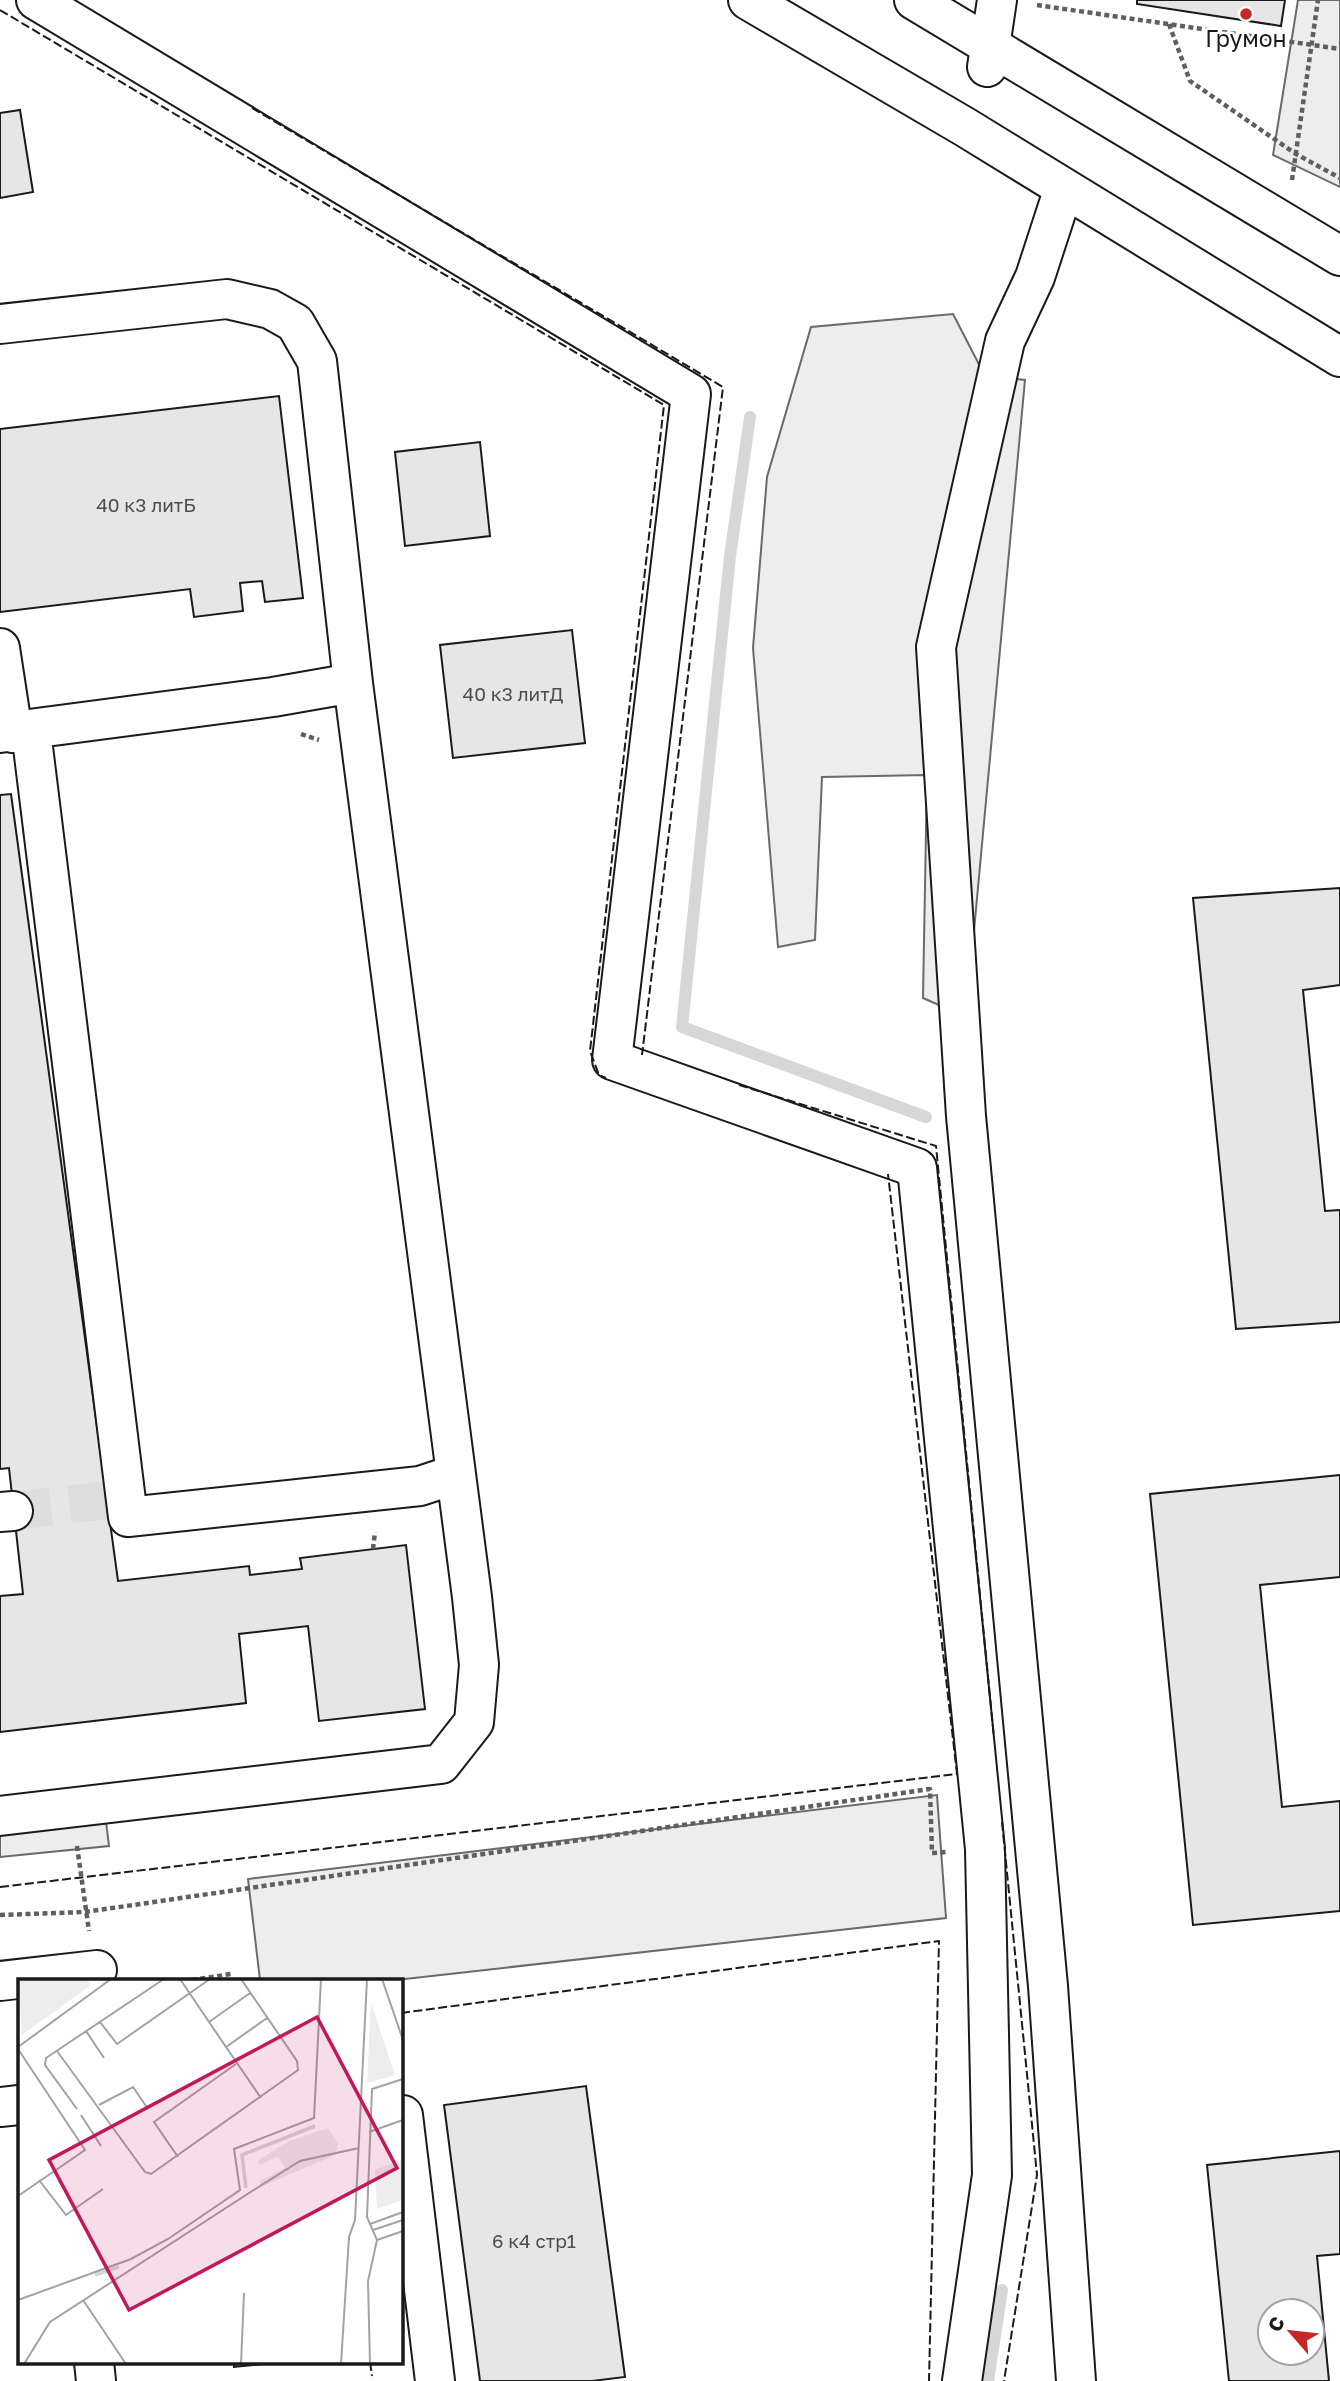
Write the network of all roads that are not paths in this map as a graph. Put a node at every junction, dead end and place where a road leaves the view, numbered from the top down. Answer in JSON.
{"nodes":[{"id":1,"x":36,"y":0,"type":"edge"},
{"id":2,"x":748,"y":0,"type":"edge"},
{"id":3,"x":914,"y":0,"type":"edge"},
{"id":4,"x":1015,"y":2,"type":"edge"},
{"id":5,"x":989,"y":57,"type":"junction"},
{"id":6,"x":1065,"y":188,"type":"junction"},
{"id":7,"x":1340,"y":256,"type":"edge"},
{"id":8,"x":0,"y":324,"type":"edge"},
{"id":9,"x":1340,"y":357,"type":"edge"},
{"id":10,"x":0,"y":648,"type":"edge"},
{"id":11,"x":353,"y":683,"type":"junction"},
{"id":12,"x":15,"y":732,"type":"edge"},
{"id":13,"x":456,"y":1474,"type":"junction"},
{"id":14,"x":0,"y":1816,"type":"edge"},
{"id":15,"x":97,"y":1970,"type":"road end"},
{"id":16,"x":50,"y":1979,"type":"edge"},
{"id":17,"x":18,"y":1980,"type":"edge"},
{"id":18,"x":0,"y":1981,"type":"edge"},
{"id":19,"x":18,"y":2105,"type":"edge"},
{"id":20,"x":0,"y":2107,"type":"edge"},
{"id":21,"x":403,"y":2115,"type":"dead end"},
{"id":22,"x":435,"y":2381,"type":"edge"},
{"id":23,"x":962,"y":2381,"type":"edge"},
{"id":24,"x":1076,"y":2381,"type":"edge"}],
"edges":[{"from":1,"to":23,"type":"street"},
{"from":2,"to":6,"type":"street"},
{"from":3,"to":5,"type":"street"},
{"from":4,"to":5,"type":"street"},
{"from":5,"to":7,"type":"street"},
{"from":6,"to":9,"type":"street"},
{"from":6,"to":24,"type":"street"},
{"from":8,"to":11,"type":"street"},
{"from":10,"to":12,"type":"street"},
{"from":11,"to":12,"type":"street"},
{"from":11,"to":13,"type":"street"},
{"from":12,"to":13,"type":"street"},
{"from":13,"to":14,"type":"street"},
{"from":15,"to":16,"type":"street"},
{"from":17,"to":18,"type":"street"},
{"from":19,"to":20,"type":"street"},
{"from":21,"to":22,"type":"street"}]}
